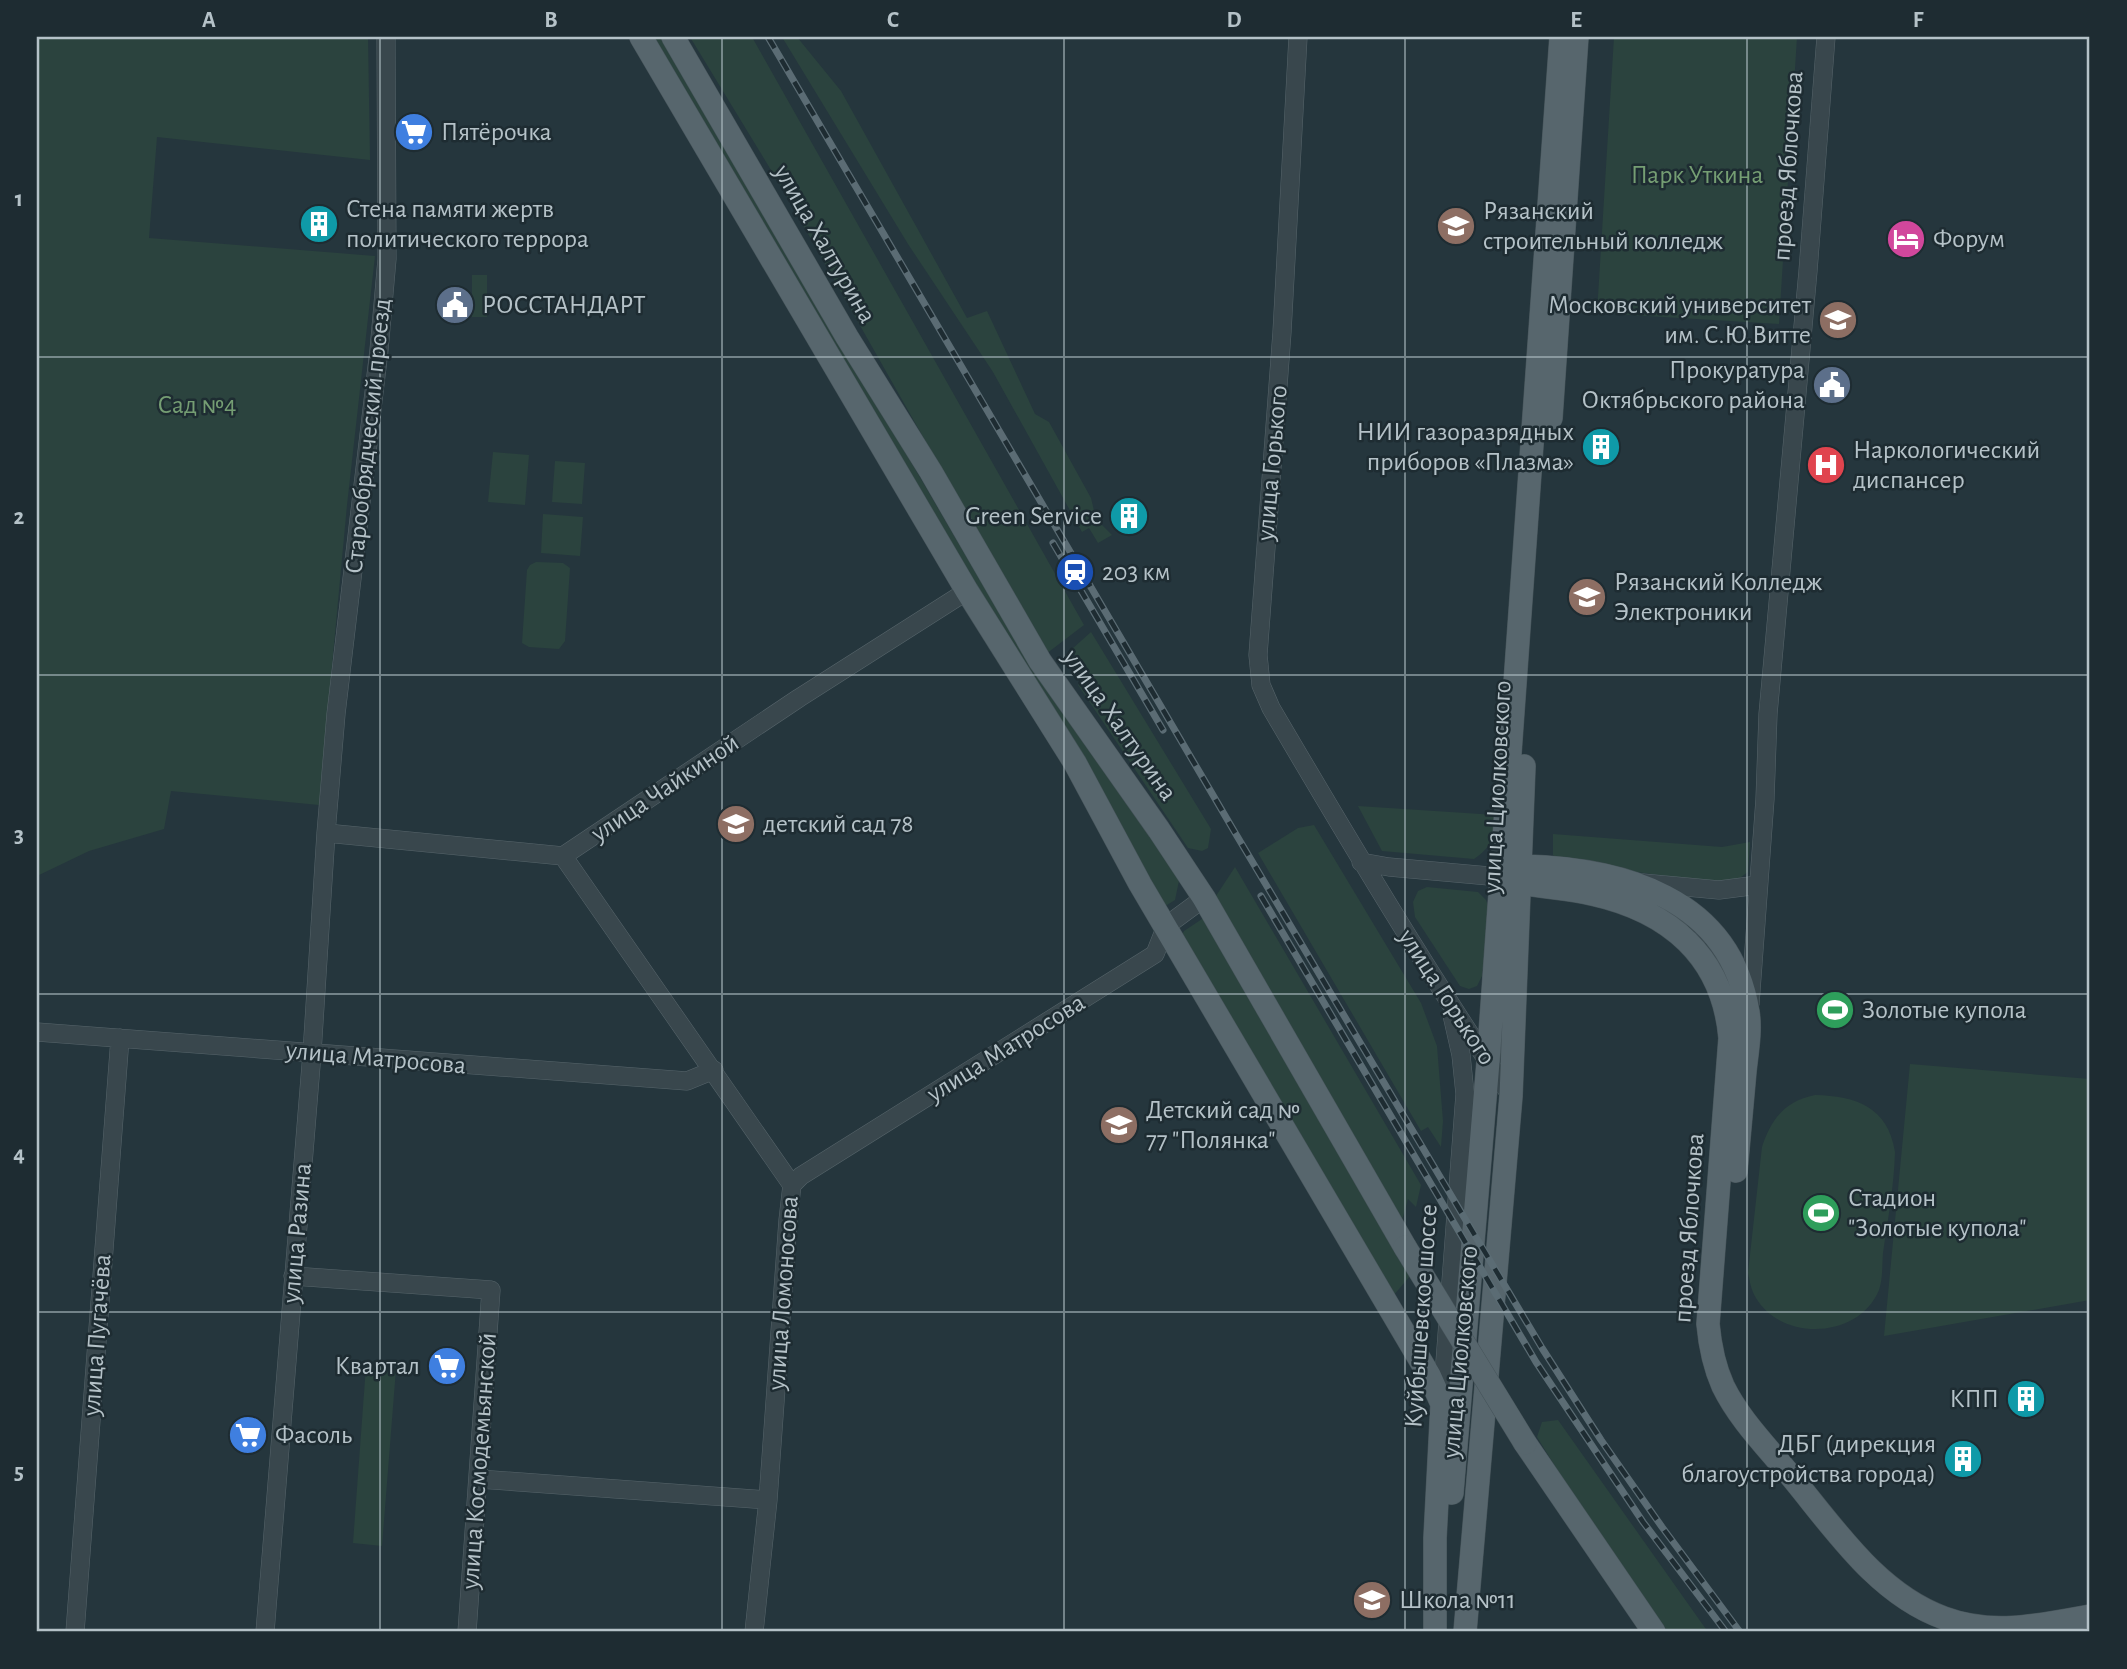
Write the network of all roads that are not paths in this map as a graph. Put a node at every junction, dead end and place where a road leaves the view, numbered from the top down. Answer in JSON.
{"nodes":[{"id":1,"x":386,"y":37,"type":"edge"},
{"id":2,"x":641,"y":37,"type":"edge"},
{"id":3,"x":673,"y":37,"type":"edge"},
{"id":4,"x":1298,"y":37,"type":"edge"},
{"id":5,"x":1561,"y":37,"type":"edge"},
{"id":6,"x":1577,"y":37,"type":"edge"},
{"id":7,"x":1826,"y":37,"type":"edge"},
{"id":8,"x":967,"y":591,"type":"junction"},
{"id":9,"x":326,"y":833,"type":"junction"},
{"id":10,"x":563,"y":856,"type":"junction"},
{"id":11,"x":1361,"y":862,"type":"junction"},
{"id":12,"x":1513,"y":875,"type":"junction"},
{"id":13,"x":1632,"y":882,"type":"junction"},
{"id":14,"x":1758,"y":885,"type":"junction"},
{"id":15,"x":1204,"y":898,"type":"junction"},
{"id":16,"x":1166,"y":926,"type":"junction"},
{"id":17,"x":1450,"y":1005,"type":"junction"},
{"id":18,"x":1749,"y":1015,"type":"junction"},
{"id":19,"x":37,"y":1032,"type":"edge"},
{"id":20,"x":120,"y":1038,"type":"junction"},
{"id":21,"x":312,"y":1053,"type":"junction"},
{"id":22,"x":1488,"y":1062,"type":"junction"},
{"id":23,"x":714,"y":1070,"type":"junction"},
{"id":24,"x":1511,"y":1096,"type":"junction"},
{"id":25,"x":792,"y":1185,"type":"junction"},
{"id":26,"x":293,"y":1276,"type":"junction"},
{"id":27,"x":1442,"y":1404,"type":"junction"},
{"id":28,"x":479,"y":1479,"type":"junction"},
{"id":29,"x":768,"y":1500,"type":"junction"},
{"id":30,"x":1460,"y":1539,"type":"junction"},
{"id":31,"x":2090,"y":1616,"type":"edge"},
{"id":32,"x":1984,"y":1630,"type":"edge"},
{"id":33,"x":75,"y":1632,"type":"edge"},
{"id":34,"x":265,"y":1632,"type":"edge"},
{"id":35,"x":467,"y":1632,"type":"edge"},
{"id":36,"x":754,"y":1632,"type":"edge"},
{"id":37,"x":1435,"y":1632,"type":"edge"},
{"id":38,"x":1441,"y":1632,"type":"edge"},
{"id":39,"x":1465,"y":1632,"type":"edge"},
{"id":40,"x":1654,"y":1632,"type":"edge"}],
"edges":[{"from":1,"to":9,"type":"street","name":"Старообрядческий проезд"},
{"from":2,"to":8,"type":"main road","name":"улица Халтурина"},
{"from":3,"to":15,"type":"main road","name":"улица Халтурина"},
{"from":4,"to":11,"type":"street","name":"улица Горького"},
{"from":5,"to":12,"type":"main road","name":"улица Циолковского"},
{"from":6,"to":12,"type":"main road","name":"улица Циолковского"},
{"from":7,"to":14,"type":"street","name":"проезд Яблочкова"},
{"from":8,"to":10,"type":"street","name":"улица Чайкиной"},
{"from":8,"to":16,"type":"main road","name":"улица Халтурина"},
{"from":9,"to":10,"type":"street","name":"улица Чайкиной"},
{"from":9,"to":21,"type":"street","name":"улица Разина"},
{"from":10,"to":23,"type":"street","name":"улица Ломоносова"},
{"from":11,"to":12,"type":"street"},
{"from":11,"to":17,"type":"street","name":"улица Горького"},
{"from":12,"to":13,"type":"main road","name":"проезд Яблочкова"},
{"from":12,"to":22,"type":"main road","name":"улица Циолковского"},
{"from":12,"to":24,"type":"main road","name":"улица Циолковского"},
{"from":12,"to":32,"type":"main road","name":"проезд Яблочкова"},
{"from":13,"to":14,"type":"street","name":"проезд Яблочкова"},
{"from":13,"to":18,"type":"main road","name":"проезд Яблочкова"},
{"from":14,"to":18,"type":"street","name":"проезд Яблочкова"},
{"from":15,"to":16,"type":"street","name":"улица Матросова"},
{"from":15,"to":40,"type":"main road","name":"улица Халтурина","bridge":true},
{"from":16,"to":25,"type":"street","name":"улица Матросова"},
{"from":16,"to":27,"type":"main road","name":"улица Халтурина"},
{"from":17,"to":22,"type":"street","name":"улица Горького"},
{"from":17,"to":27,"type":"street","name":"Куйбышевское шоссе"},
{"from":18,"to":32,"type":"main road","name":"проезд Яблочкова"},
{"from":19,"to":20,"type":"street","name":"улица Матросова"},
{"from":20,"to":21,"type":"street","name":"улица Матросова"},
{"from":20,"to":33,"type":"street","name":"улица Пугачёва"},
{"from":21,"to":23,"type":"street","name":"улица Матросова"},
{"from":21,"to":26,"type":"street","name":"улица Разина"},
{"from":22,"to":24,"type":"street","name":"улица Горького"},
{"from":22,"to":30,"type":"main road","name":"улица Циолковского"},
{"from":23,"to":25,"type":"street","name":"улица Ломоносова"},
{"from":24,"to":30,"type":"main road","name":"улица Циолковского"},
{"from":25,"to":29,"type":"street","name":"улица Ломоносова"},
{"from":26,"to":28,"type":"street","name":"улица Космодемьянской"},
{"from":26,"to":34,"type":"street","name":"улица Разина"},
{"from":27,"to":37,"type":"main road","name":"Куйбышевское шоссе"},
{"from":28,"to":29,"type":"street"},
{"from":28,"to":35,"type":"street","name":"улица Космодемьянской"},
{"from":29,"to":36,"type":"street","name":"улица Ломоносова"},
{"from":30,"to":38,"type":"main road"},
{"from":30,"to":39,"type":"main road"},
{"from":31,"to":32,"type":"main road","name":"проезд Яблочкова"}]}
